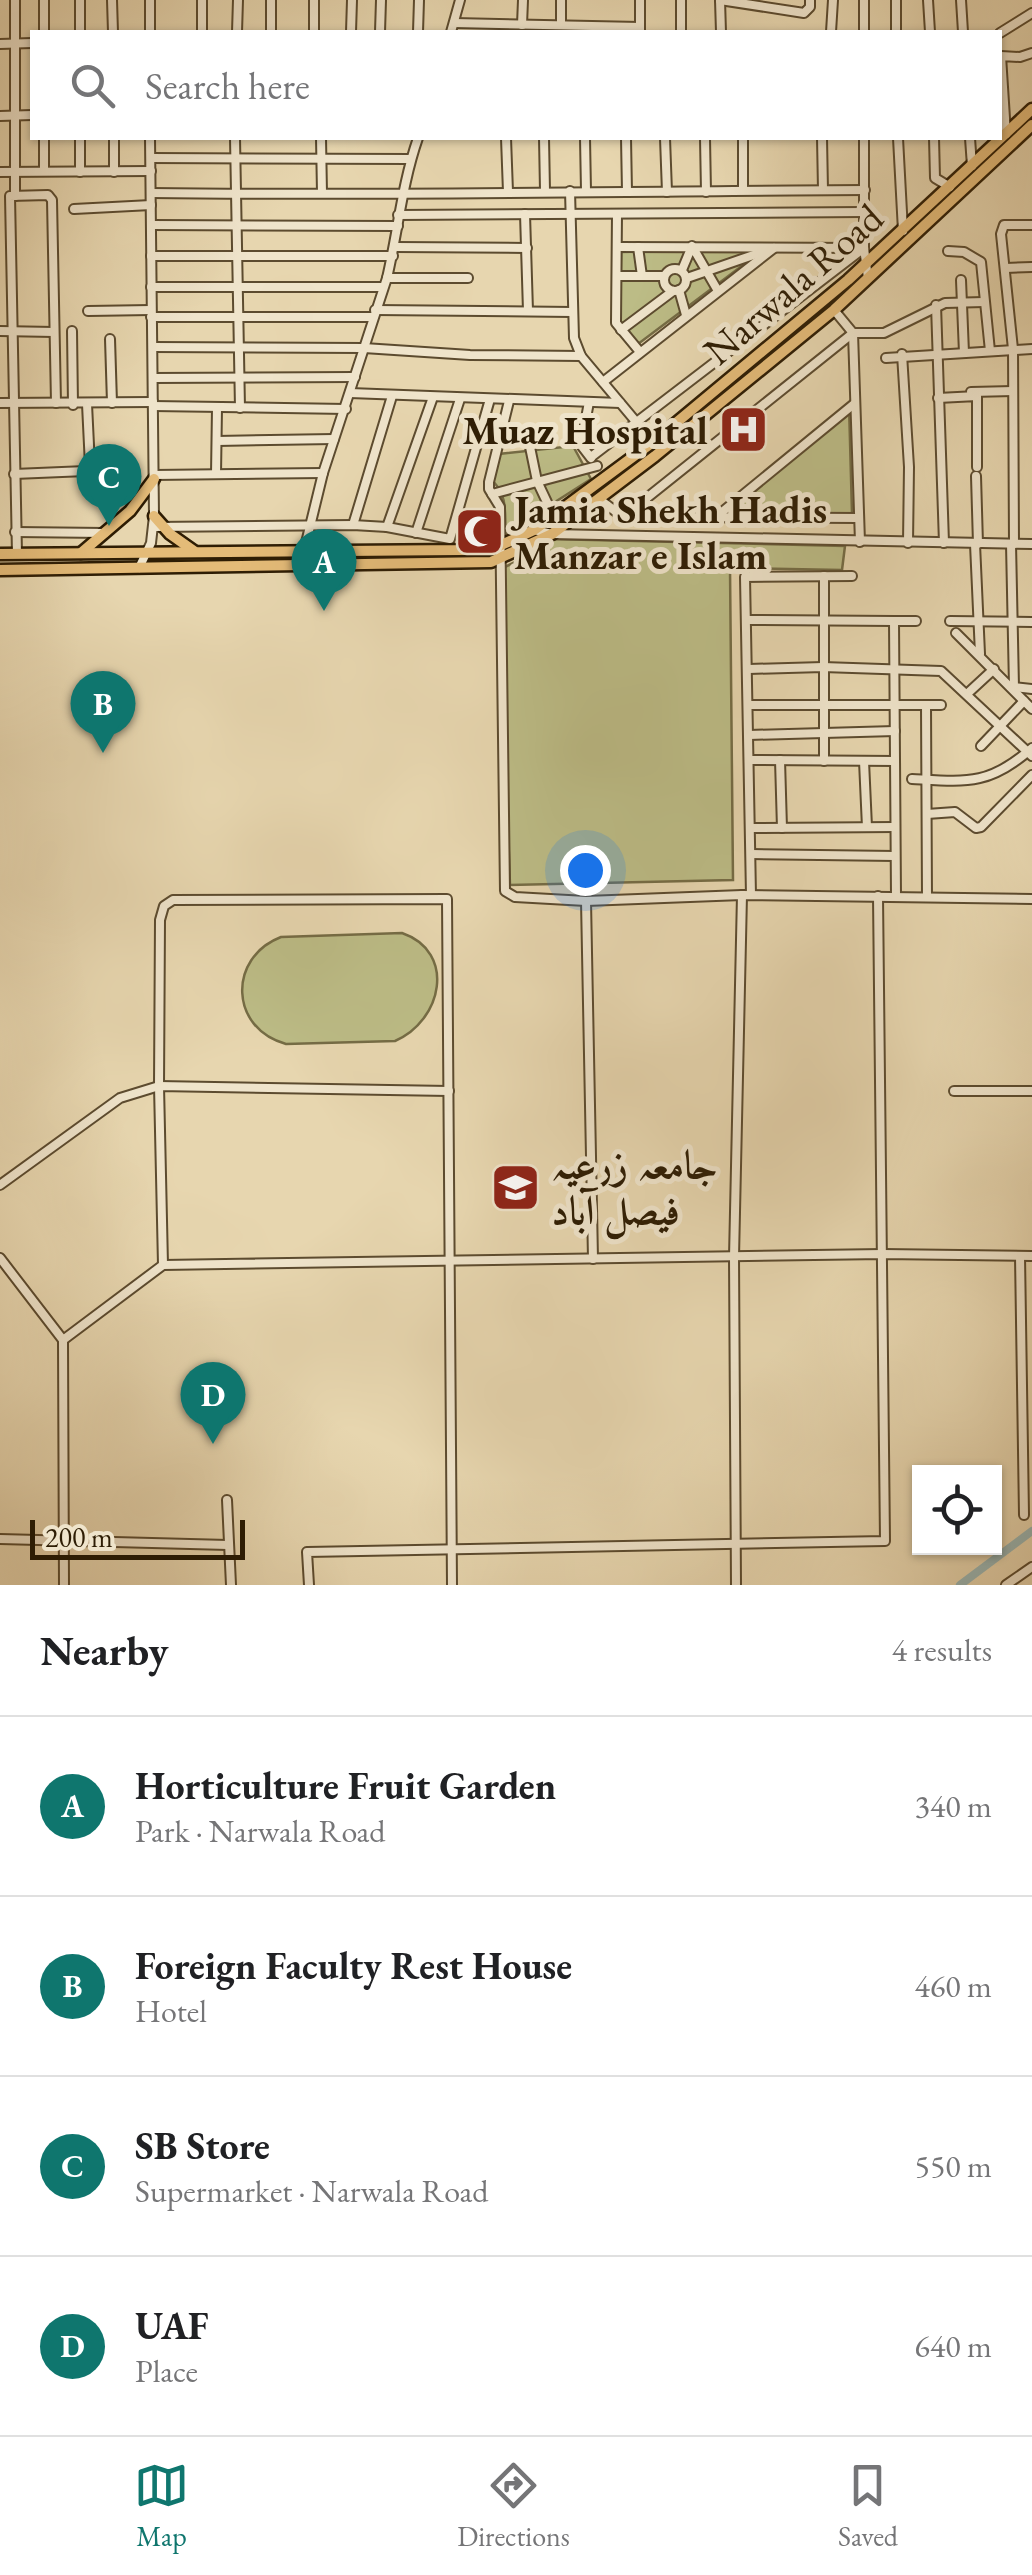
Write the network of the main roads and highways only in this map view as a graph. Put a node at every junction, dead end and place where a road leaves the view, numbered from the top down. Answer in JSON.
{"nodes":[{"id":1,"x":1032,"y":110,"type":"edge"},
{"id":2,"x":1032,"y":125,"type":"edge"},
{"id":3,"x":1002,"y":138,"type":"edge"},
{"id":4,"x":1000,"y":140,"type":"edge"},
{"id":5,"x":154,"y":477,"type":"road end"},
{"id":6,"x":156,"y":523,"type":"road end"},
{"id":7,"x":195,"y":552,"type":"junction"},
{"id":8,"x":0,"y":554,"type":"edge"},
{"id":9,"x":80,"y":554,"type":"junction"},
{"id":10,"x":0,"y":570,"type":"edge"}],
"edges":[{"from":1,"to":3,"type":"main road","name":"Narwala Road"},
{"from":2,"to":10,"type":"main road","name":"Narwala Road"},
{"from":4,"to":7,"type":"main road","name":"Narwala Road"},
{"from":5,"to":9,"type":"main road"},
{"from":6,"to":7,"type":"main road"},
{"from":7,"to":9,"type":"main road","name":"Narwala Road"},
{"from":8,"to":9,"type":"main road","name":"Narwala Road"}]}
